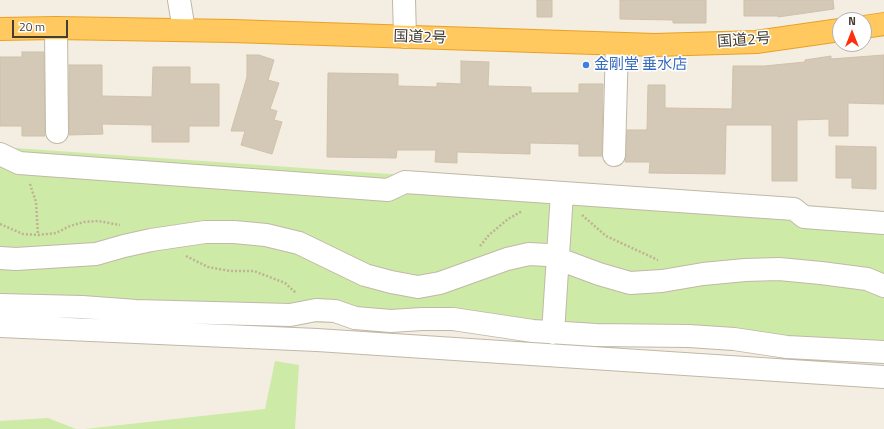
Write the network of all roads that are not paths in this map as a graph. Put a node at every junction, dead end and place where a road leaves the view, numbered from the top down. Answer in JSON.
{"nodes":[{"id":1,"x":179,"y":0,"type":"edge"},
{"id":2,"x":404,"y":0,"type":"edge"},
{"id":3,"x":884,"y":24,"type":"edge"},
{"id":4,"x":872,"y":26,"type":"edge"},
{"id":5,"x":56,"y":28,"type":"junction"},
{"id":6,"x":0,"y":30,"type":"edge"},
{"id":7,"x":184,"y":30,"type":"junction"},
{"id":8,"x":832,"y":31,"type":"edge"},
{"id":9,"x":405,"y":37,"type":"junction"},
{"id":10,"x":617,"y":44,"type":"junction"},
{"id":11,"x":57,"y":132,"type":"dead end"},
{"id":12,"x":614,"y":155,"type":"dead end"},
{"id":13,"x":10,"y":158,"type":"edge"},
{"id":14,"x":562,"y":193,"type":"junction"},
{"id":15,"x":884,"y":223,"type":"edge"},
{"id":16,"x":146,"y":237,"type":"junction"},
{"id":17,"x":172,"y":249,"type":"road end"},
{"id":18,"x":0,"y":258,"type":"edge"},
{"id":19,"x":558,"y":259,"type":"junction"},
{"id":20,"x":884,"y":286,"type":"edge"},
{"id":21,"x":0,"y":305,"type":"edge"},
{"id":22,"x":0,"y":326,"type":"edge"},
{"id":23,"x":553,"y":333,"type":"junction"},
{"id":24,"x":884,"y":352,"type":"edge"},
{"id":25,"x":884,"y":377,"type":"edge"}],
"edges":[{"from":1,"to":7,"type":"street"},
{"from":2,"to":9,"type":"street"},
{"from":3,"to":4,"type":"highway"},
{"from":5,"to":6,"type":"highway","name":"国道2号"},
{"from":5,"to":7,"type":"highway","name":"国道2号"},
{"from":5,"to":11,"type":"street"},
{"from":7,"to":9,"type":"highway","name":"国道2号"},
{"from":8,"to":10,"type":"highway","name":"国道2号"},
{"from":9,"to":10,"type":"highway","name":"国道2号"},
{"from":10,"to":12,"type":"street"},
{"from":13,"to":14,"type":"street"},
{"from":14,"to":15,"type":"street"},
{"from":14,"to":19,"type":"street"},
{"from":16,"to":17,"type":"street"},
{"from":16,"to":18,"type":"street"},
{"from":16,"to":19,"type":"street"},
{"from":19,"to":20,"type":"street"},
{"from":19,"to":23,"type":"street"},
{"from":21,"to":23,"type":"street"},
{"from":22,"to":25,"type":"street"},
{"from":23,"to":24,"type":"street"}]}
